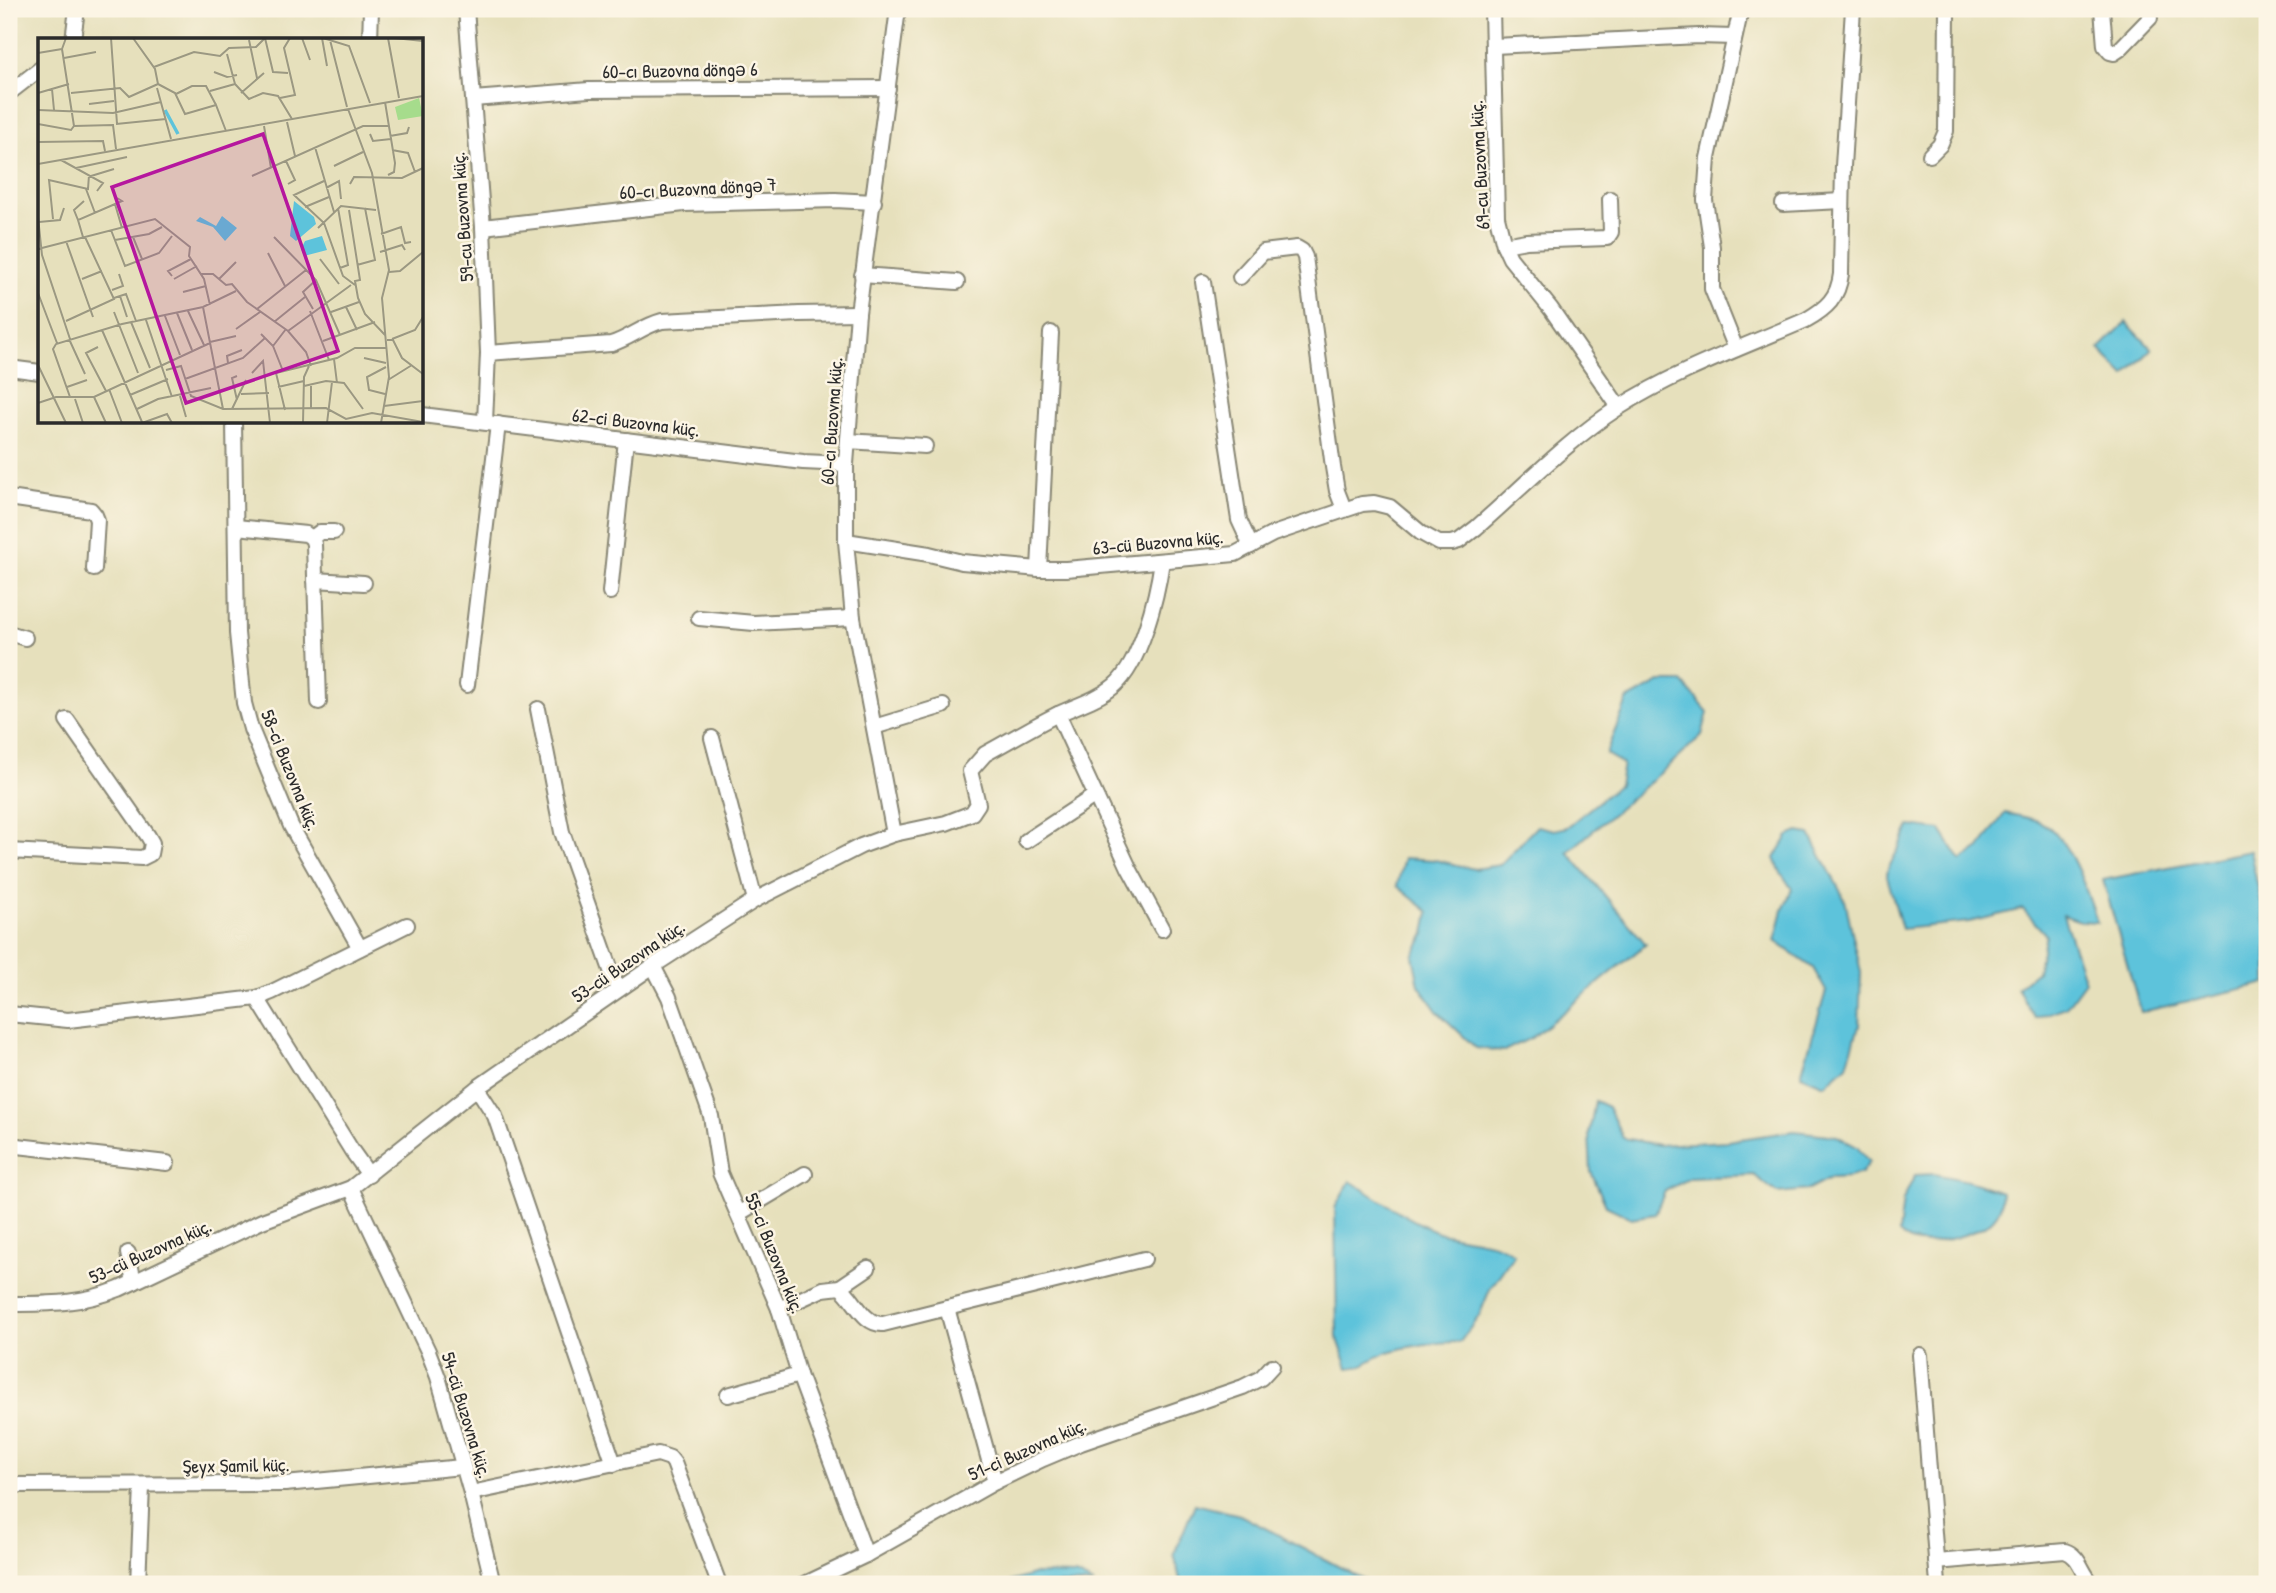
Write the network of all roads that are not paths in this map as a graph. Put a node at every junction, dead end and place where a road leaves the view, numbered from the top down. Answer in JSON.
{"nodes":[{"id":1,"x":77,"y":9,"type":"edge"},
{"id":2,"x":371,"y":9,"type":"edge"},
{"id":3,"x":466,"y":9,"type":"edge"},
{"id":4,"x":898,"y":9,"type":"edge"},
{"id":5,"x":1492,"y":9,"type":"edge"},
{"id":6,"x":1741,"y":9,"type":"edge"},
{"id":7,"x":1853,"y":9,"type":"edge"},
{"id":8,"x":1947,"y":9,"type":"edge"},
{"id":9,"x":2102,"y":9,"type":"edge"},
{"id":10,"x":2150,"y":18,"type":"dead end"},
{"id":11,"x":1734,"y":37,"type":"junction"},
{"id":12,"x":73,"y":38,"type":"edge"},
{"id":13,"x":370,"y":38,"type":"edge"},
{"id":14,"x":1494,"y":46,"type":"junction"},
{"id":15,"x":38,"y":70,"type":"edge"},
{"id":16,"x":11,"y":87,"type":"edge"},
{"id":17,"x":888,"y":88,"type":"junction"},
{"id":18,"x":473,"y":99,"type":"junction"},
{"id":19,"x":1930,"y":155,"type":"dead end"},
{"id":20,"x":1610,"y":199,"type":"dead end"},
{"id":21,"x":1842,"y":201,"type":"junction"},
{"id":22,"x":874,"y":202,"type":"junction"},
{"id":23,"x":1783,"y":204,"type":"dead end"},
{"id":24,"x":483,"y":227,"type":"junction"},
{"id":25,"x":1504,"y":245,"type":"junction"},
{"id":26,"x":862,"y":275,"type":"junction"},
{"id":27,"x":1240,"y":276,"type":"dead end"},
{"id":28,"x":957,"y":282,"type":"dead end"},
{"id":29,"x":1203,"y":282,"type":"dead end"},
{"id":30,"x":858,"y":313,"type":"junction"},
{"id":31,"x":1052,"y":333,"type":"dead end"},
{"id":32,"x":1736,"y":349,"type":"junction"},
{"id":33,"x":488,"y":353,"type":"junction"},
{"id":34,"x":9,"y":368,"type":"edge"},
{"id":35,"x":38,"y":372,"type":"edge"},
{"id":36,"x":1619,"y":407,"type":"junction"},
{"id":37,"x":424,"y":415,"type":"edge"},
{"id":38,"x":491,"y":423,"type":"junction"},
{"id":39,"x":234,"y":424,"type":"edge"},
{"id":40,"x":626,"y":440,"type":"junction"},
{"id":41,"x":848,"y":441,"type":"junction"},
{"id":42,"x":925,"y":446,"type":"dead end"},
{"id":43,"x":846,"y":464,"type":"junction"},
{"id":44,"x":9,"y":498,"type":"edge"},
{"id":45,"x":1344,"y":509,"type":"junction"},
{"id":46,"x":236,"y":527,"type":"junction"},
{"id":47,"x":334,"y":532,"type":"dead end"},
{"id":48,"x":312,"y":538,"type":"junction"},
{"id":49,"x":846,"y":541,"type":"junction"},
{"id":50,"x":1251,"y":546,"type":"junction"},
{"id":51,"x":1162,"y":561,"type":"junction"},
{"id":52,"x":94,"y":569,"type":"dead end"},
{"id":53,"x":1039,"y":569,"type":"junction"},
{"id":54,"x":315,"y":580,"type":"junction"},
{"id":55,"x":364,"y":583,"type":"dead end"},
{"id":56,"x":610,"y":592,"type":"dead end"},
{"id":57,"x":699,"y":618,"type":"dead end"},
{"id":58,"x":853,"y":618,"type":"junction"},
{"id":59,"x":9,"y":633,"type":"edge"},
{"id":60,"x":25,"y":638,"type":"dead end"},
{"id":61,"x":467,"y":685,"type":"dead end"},
{"id":62,"x":319,"y":702,"type":"dead end"},
{"id":63,"x":943,"y":706,"type":"dead end"},
{"id":64,"x":538,"y":709,"type":"dead end"},
{"id":65,"x":1058,"y":714,"type":"junction"},
{"id":66,"x":67,"y":720,"type":"dead end"},
{"id":67,"x":874,"y":727,"type":"junction"},
{"id":68,"x":712,"y":738,"type":"dead end"},
{"id":69,"x":1094,"y":796,"type":"junction"},
{"id":70,"x":894,"y":834,"type":"junction"},
{"id":71,"x":1026,"y":841,"type":"dead end"},
{"id":72,"x":9,"y":851,"type":"edge"},
{"id":73,"x":755,"y":900,"type":"junction"},
{"id":74,"x":407,"y":925,"type":"dead end"},
{"id":75,"x":1162,"y":929,"type":"dead end"},
{"id":76,"x":360,"y":948,"type":"junction"},
{"id":77,"x":653,"y":966,"type":"junction"},
{"id":78,"x":618,"y":990,"type":"junction"},
{"id":79,"x":257,"y":998,"type":"junction"},
{"id":80,"x":9,"y":1014,"type":"edge"},
{"id":81,"x":477,"y":1088,"type":"junction"},
{"id":82,"x":9,"y":1145,"type":"edge"},
{"id":83,"x":167,"y":1163,"type":"dead end"},
{"id":84,"x":805,"y":1174,"type":"dead end"},
{"id":85,"x":369,"y":1175,"type":"junction"},
{"id":86,"x":351,"y":1188,"type":"junction"},
{"id":87,"x":738,"y":1214,"type":"junction"},
{"id":88,"x":128,"y":1252,"type":"dead end"},
{"id":89,"x":1144,"y":1259,"type":"dead end"},
{"id":90,"x":868,"y":1268,"type":"dead end"},
{"id":91,"x":134,"y":1282,"type":"junction"},
{"id":92,"x":840,"y":1287,"type":"junction"},
{"id":93,"x":9,"y":1304,"type":"edge"},
{"id":94,"x":947,"y":1308,"type":"junction"},
{"id":95,"x":779,"y":1309,"type":"junction"},
{"id":96,"x":1920,"y":1354,"type":"dead end"},
{"id":97,"x":1272,"y":1366,"type":"dead end"},
{"id":98,"x":799,"y":1375,"type":"junction"},
{"id":99,"x":728,"y":1395,"type":"dead end"},
{"id":100,"x":614,"y":1464,"type":"junction"},
{"id":101,"x":462,"y":1467,"type":"junction"},
{"id":102,"x":995,"y":1482,"type":"junction"},
{"id":103,"x":9,"y":1485,"type":"edge"},
{"id":104,"x":142,"y":1486,"type":"junction"},
{"id":105,"x":471,"y":1493,"type":"junction"},
{"id":106,"x":866,"y":1555,"type":"junction"},
{"id":107,"x":1936,"y":1562,"type":"junction"},
{"id":108,"x":138,"y":1584,"type":"edge"},
{"id":109,"x":493,"y":1584,"type":"edge"},
{"id":110,"x":719,"y":1584,"type":"edge"},
{"id":111,"x":805,"y":1584,"type":"edge"},
{"id":112,"x":1938,"y":1584,"type":"edge"},
{"id":113,"x":2093,"y":1584,"type":"edge"}],
"edges":[{"from":1,"to":12,"type":"street"},
{"from":2,"to":13,"type":"street"},
{"from":3,"to":18,"type":"street","name":"59-cu Buzovna küç."},
{"from":4,"to":17,"type":"street","name":"60-cı Buzovna küç."},
{"from":5,"to":14,"type":"street","name":"69-cu Buzovna küç."},
{"from":6,"to":11,"type":"street"},
{"from":7,"to":21,"type":"street"},
{"from":8,"to":19,"type":"street"},
{"from":9,"to":10,"type":"street"},
{"from":11,"to":14,"type":"street"},
{"from":11,"to":32,"type":"street"},
{"from":14,"to":25,"type":"street","name":"69-cu Buzovna küç."},
{"from":15,"to":16,"type":"street"},
{"from":17,"to":18,"type":"street","name":"60-cı Buzovna döngə 6"},
{"from":17,"to":22,"type":"street","name":"60-cı Buzovna küç."},
{"from":18,"to":24,"type":"street","name":"59-cu Buzovna küç."},
{"from":20,"to":25,"type":"street"},
{"from":21,"to":23,"type":"street"},
{"from":21,"to":32,"type":"street"},
{"from":22,"to":24,"type":"street","name":"60-cı Buzovna döngə 7"},
{"from":22,"to":26,"type":"street","name":"60-cı Buzovna küç."},
{"from":24,"to":33,"type":"street","name":"59-cu Buzovna küç."},
{"from":25,"to":36,"type":"street","name":"69-cu Buzovna küç."},
{"from":26,"to":28,"type":"street"},
{"from":26,"to":30,"type":"street","name":"60-cı Buzovna küç."},
{"from":27,"to":45,"type":"street"},
{"from":29,"to":50,"type":"street"},
{"from":30,"to":33,"type":"street"},
{"from":30,"to":41,"type":"street","name":"60-cı Buzovna küç."},
{"from":31,"to":53,"type":"street"},
{"from":32,"to":36,"type":"street"},
{"from":33,"to":38,"type":"street","name":"59-cu Buzovna küç."},
{"from":34,"to":35,"type":"street"},
{"from":36,"to":45,"type":"street","name":"63-cü Buzovna küç."},
{"from":37,"to":38,"type":"street","name":"62-ci Buzovna küç."},
{"from":38,"to":40,"type":"street","name":"62-ci Buzovna küç."},
{"from":38,"to":61,"type":"street","name":"59-cu Buzovna küç."},
{"from":39,"to":46,"type":"street","name":"58-ci Buzovna küç."},
{"from":40,"to":43,"type":"street","name":"62-ci Buzovna küç."},
{"from":40,"to":56,"type":"street"},
{"from":41,"to":42,"type":"street"},
{"from":41,"to":43,"type":"street","name":"60-cı Buzovna küç."},
{"from":43,"to":49,"type":"street","name":"60-cı Buzovna küç."},
{"from":44,"to":52,"type":"street"},
{"from":45,"to":50,"type":"street","name":"63-cü Buzovna küç."},
{"from":46,"to":48,"type":"street"},
{"from":46,"to":76,"type":"street","name":"58-ci Buzovna küç."},
{"from":47,"to":48,"type":"street"},
{"from":48,"to":54,"type":"street"},
{"from":49,"to":53,"type":"street","name":"63-cü Buzovna küç."},
{"from":49,"to":58,"type":"street","name":"60-cı Buzovna küç."},
{"from":50,"to":51,"type":"street","name":"63-cü Buzovna küç."},
{"from":51,"to":53,"type":"street","name":"63-cü Buzovna küç."},
{"from":51,"to":65,"type":"street","name":"53-cü Buzovna küç."},
{"from":54,"to":55,"type":"street"},
{"from":54,"to":62,"type":"street"},
{"from":57,"to":58,"type":"street"},
{"from":58,"to":67,"type":"street","name":"60-cı Buzovna küç."},
{"from":59,"to":60,"type":"street"},
{"from":63,"to":67,"type":"street"},
{"from":64,"to":78,"type":"street"},
{"from":65,"to":69,"type":"street"},
{"from":65,"to":70,"type":"street","name":"53-cü Buzovna küç."},
{"from":66,"to":72,"type":"street"},
{"from":67,"to":70,"type":"street","name":"60-cı Buzovna küç."},
{"from":68,"to":73,"type":"street"},
{"from":69,"to":71,"type":"street"},
{"from":69,"to":75,"type":"street"},
{"from":70,"to":73,"type":"street","name":"53-cü Buzovna küç."},
{"from":73,"to":77,"type":"street","name":"53-cü Buzovna küç."},
{"from":74,"to":76,"type":"street"},
{"from":76,"to":79,"type":"street"},
{"from":77,"to":78,"type":"street","name":"53-cü Buzovna küç."},
{"from":77,"to":87,"type":"street","name":"55-ci Buzovna küç."},
{"from":78,"to":81,"type":"street","name":"53-cü Buzovna küç."},
{"from":79,"to":80,"type":"street"},
{"from":79,"to":85,"type":"street"},
{"from":81,"to":85,"type":"street","name":"53-cü Buzovna küç."},
{"from":81,"to":100,"type":"street"},
{"from":82,"to":83,"type":"street"},
{"from":84,"to":87,"type":"street"},
{"from":85,"to":86,"type":"street","name":"53-cü Buzovna küç."},
{"from":86,"to":91,"type":"street","name":"53-cü Buzovna küç."},
{"from":86,"to":101,"type":"street","name":"54-cü Buzovna küç."},
{"from":87,"to":95,"type":"street","name":"55-ci Buzovna küç."},
{"from":88,"to":91,"type":"street"},
{"from":89,"to":94,"type":"street"},
{"from":90,"to":92,"type":"street"},
{"from":91,"to":93,"type":"street","name":"53-cü Buzovna küç."},
{"from":92,"to":94,"type":"street"},
{"from":92,"to":95,"type":"street"},
{"from":94,"to":102,"type":"street"},
{"from":95,"to":98,"type":"street","name":"55-ci Buzovna küç."},
{"from":96,"to":107,"type":"street"},
{"from":97,"to":102,"type":"street","name":"51-ci Buzovna küç."},
{"from":98,"to":99,"type":"street"},
{"from":98,"to":106,"type":"street","name":"55-ci Buzovna küç."},
{"from":100,"to":105,"type":"street"},
{"from":100,"to":110,"type":"street"},
{"from":101,"to":104,"type":"street","name":"Şeyx Şamil küç."},
{"from":101,"to":105,"type":"street","name":"54-cü Buzovna küç."},
{"from":102,"to":106,"type":"street","name":"51-ci Buzovna küç."},
{"from":103,"to":104,"type":"street","name":"Şeyx Şamil küç."},
{"from":104,"to":108,"type":"street"},
{"from":105,"to":109,"type":"street","name":"54-cü Buzovna küç."},
{"from":106,"to":111,"type":"street","name":"51-ci Buzovna küç."},
{"from":107,"to":112,"type":"street"},
{"from":107,"to":113,"type":"street"}]}
